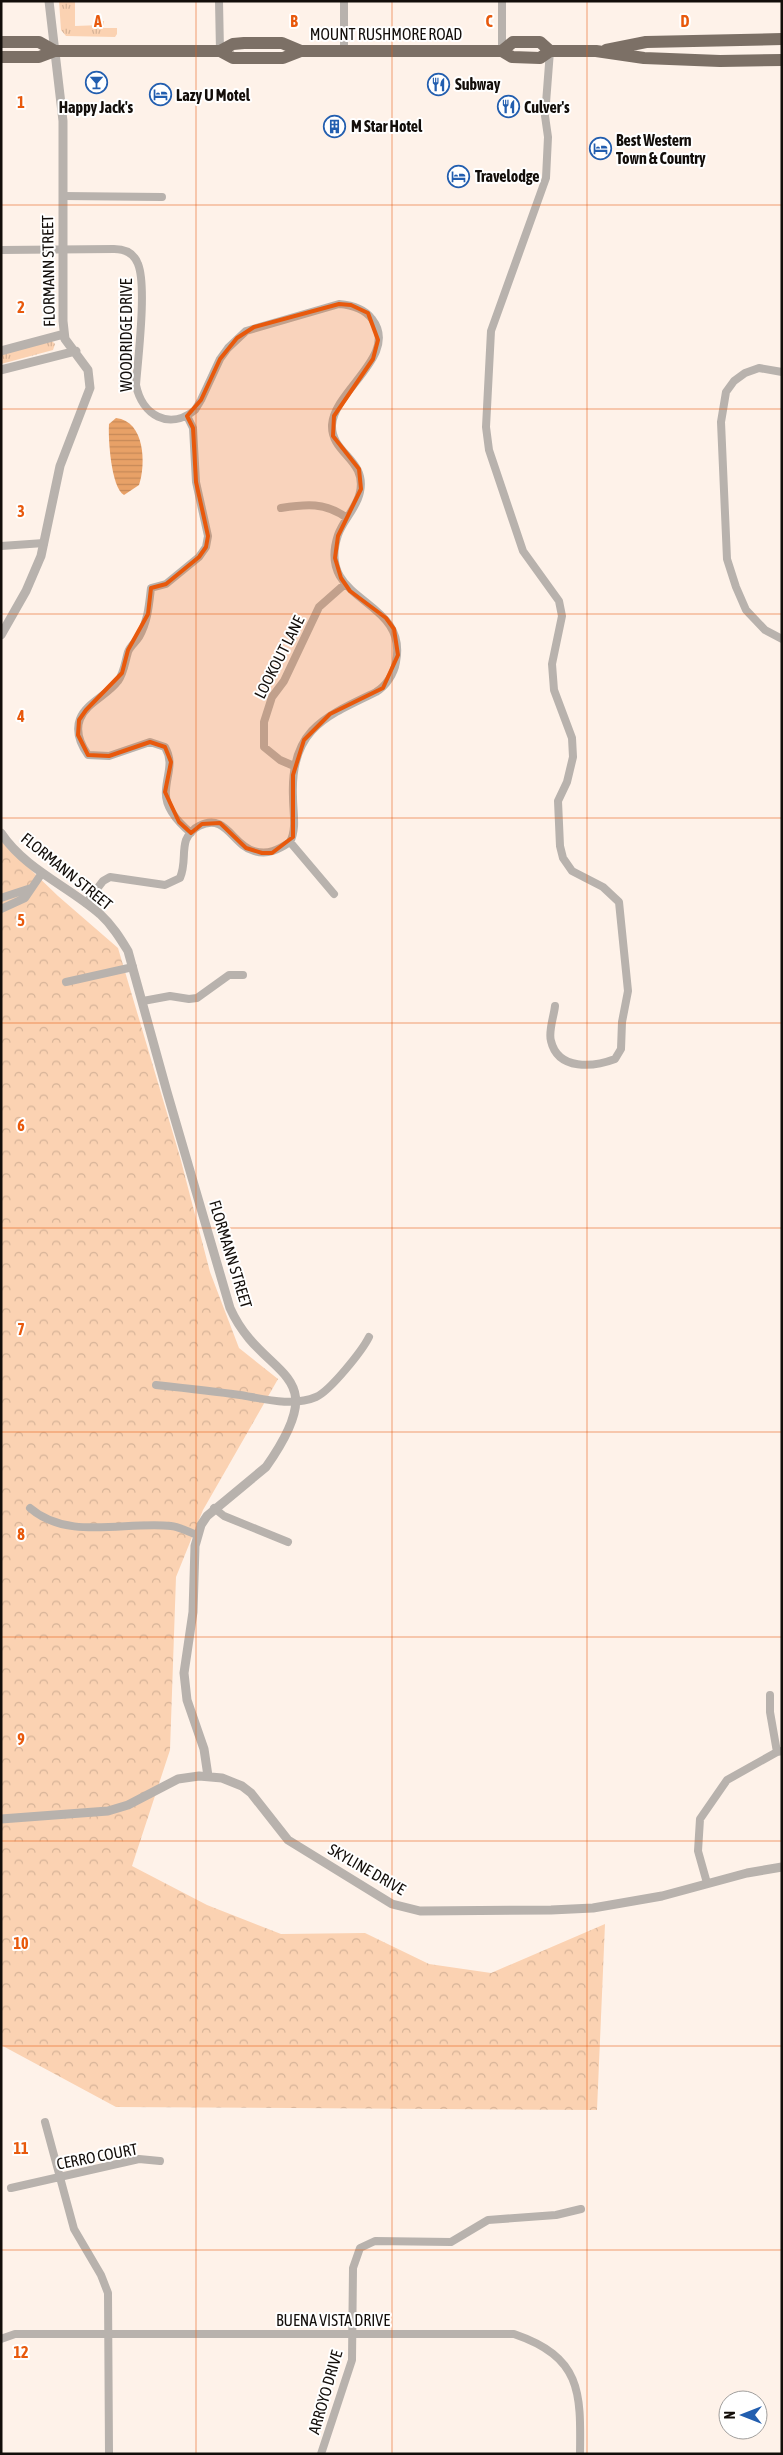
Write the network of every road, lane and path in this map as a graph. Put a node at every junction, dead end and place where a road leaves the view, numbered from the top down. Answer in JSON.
{"nodes":[{"id":1,"x":49,"y":1,"type":"edge"},
{"id":2,"x":219,"y":1,"type":"edge"},
{"id":3,"x":344,"y":1,"type":"edge"},
{"id":4,"x":502,"y":1,"type":"edge"},
{"id":5,"x":782,"y":39,"type":"edge"},
{"id":6,"x":1,"y":42,"type":"edge"},
{"id":7,"x":344,"y":50,"type":"junction"},
{"id":8,"x":55,"y":51,"type":"junction"},
{"id":9,"x":502,"y":51,"type":"junction"},
{"id":10,"x":220,"y":52,"type":"junction"},
{"id":11,"x":550,"y":52,"type":"junction"},
{"id":12,"x":596,"y":52,"type":"junction"},
{"id":13,"x":1,"y":57,"type":"edge"},
{"id":14,"x":782,"y":60,"type":"edge"},
{"id":15,"x":63,"y":196,"type":"junction"},
{"id":16,"x":162,"y":197,"type":"dead end"},
{"id":17,"x":1,"y":250,"type":"edge"},
{"id":18,"x":63,"y":250,"type":"junction"},
{"id":19,"x":64,"y":334,"type":"junction"},
{"id":20,"x":1,"y":351,"type":"edge"},
{"id":21,"x":76,"y":351,"type":"junction"},
{"id":22,"x":1,"y":370,"type":"edge"},
{"id":23,"x":782,"y":372,"type":"edge"},
{"id":24,"x":187,"y":416,"type":"junction"},
{"id":25,"x":281,"y":508,"type":"dead end"},
{"id":26,"x":347,"y":518,"type":"junction"},
{"id":27,"x":44,"y":544,"type":"junction"},
{"id":28,"x":1,"y":546,"type":"edge"},
{"id":29,"x":345,"y":584,"type":"junction"},
{"id":30,"x":1,"y":635,"type":"edge"},
{"id":31,"x":782,"y":639,"type":"edge"},
{"id":32,"x":294,"y":766,"type":"junction"},
{"id":33,"x":1,"y":833,"type":"edge"},
{"id":34,"x":191,"y":833,"type":"junction"},
{"id":35,"x":290,"y":842,"type":"junction"},
{"id":36,"x":42,"y":873,"type":"junction"},
{"id":37,"x":31,"y":888,"type":"junction"},
{"id":38,"x":334,"y":894,"type":"dead end"},
{"id":39,"x":1,"y":898,"type":"edge"},
{"id":40,"x":86,"y":903,"type":"junction"},
{"id":41,"x":1,"y":908,"type":"edge"},
{"id":42,"x":133,"y":967,"type":"junction"},
{"id":43,"x":243,"y":975,"type":"dead end"},
{"id":44,"x":66,"y":982,"type":"dead end"},
{"id":45,"x":143,"y":1001,"type":"junction"},
{"id":46,"x":555,"y":1006,"type":"dead end"},
{"id":47,"x":370,"y":1337,"type":"dead end"},
{"id":48,"x":156,"y":1385,"type":"dead end"},
{"id":49,"x":296,"y":1400,"type":"junction"},
{"id":50,"x":30,"y":1508,"type":"dead end"},
{"id":51,"x":214,"y":1508,"type":"junction"},
{"id":52,"x":197,"y":1536,"type":"junction"},
{"id":53,"x":288,"y":1542,"type":"dead end"},
{"id":54,"x":770,"y":1695,"type":"dead end"},
{"id":55,"x":779,"y":1751,"type":"edge"},
{"id":56,"x":208,"y":1776,"type":"junction"},
{"id":57,"x":1,"y":1820,"type":"edge"},
{"id":58,"x":782,"y":1867,"type":"edge"},
{"id":59,"x":707,"y":1883,"type":"junction"},
{"id":60,"x":45,"y":2122,"type":"dead end"},
{"id":61,"x":160,"y":2160,"type":"dead end"},
{"id":62,"x":59,"y":2177,"type":"junction"},
{"id":63,"x":10,"y":2188,"type":"dead end"},
{"id":64,"x":581,"y":2209,"type":"dead end"},
{"id":65,"x":109,"y":2334,"type":"junction"},
{"id":66,"x":353,"y":2334,"type":"junction"},
{"id":67,"x":1,"y":2339,"type":"edge"},
{"id":68,"x":109,"y":2454,"type":"edge"},
{"id":69,"x":321,"y":2454,"type":"edge"},
{"id":70,"x":580,"y":2454,"type":"edge"}],
"edges":[{"from":1,"to":8,"type":"street","name":"FLORMANN STREET"},
{"from":2,"to":10,"type":"street"},
{"from":3,"to":7,"type":"street"},
{"from":4,"to":9,"type":"street"},
{"from":5,"to":12,"type":"highway","name":"MOUNT RUSHMORE ROAD"},
{"from":6,"to":8,"type":"highway","name":"MOUNT RUSHMORE ROAD"},
{"from":7,"to":9,"type":"highway","name":"MOUNT RUSHMORE ROAD"},
{"from":7,"to":10,"type":"highway","name":"MOUNT RUSHMORE ROAD"},
{"from":8,"to":10,"type":"highway","name":"MOUNT RUSHMORE ROAD"},
{"from":8,"to":13,"type":"highway","name":"MOUNT RUSHMORE ROAD"},
{"from":8,"to":15,"type":"street","name":"FLORMANN STREET"},
{"from":9,"to":11,"type":"highway","name":"MOUNT RUSHMORE ROAD"},
{"from":11,"to":12,"type":"highway","name":"MOUNT RUSHMORE ROAD"},
{"from":11,"to":46,"type":"street"},
{"from":12,"to":14,"type":"highway","name":"MOUNT RUSHMORE ROAD"},
{"from":15,"to":16,"type":"street"},
{"from":15,"to":18,"type":"street","name":"FLORMANN STREET"},
{"from":17,"to":18,"type":"street","name":"WOODRIDGE DRIVE"},
{"from":18,"to":19,"type":"street","name":"FLORMANN STREET"},
{"from":18,"to":24,"type":"street","name":"WOODRIDGE DRIVE"},
{"from":19,"to":20,"type":"street"},
{"from":19,"to":21,"type":"street","name":"FLORMANN STREET"},
{"from":21,"to":22,"type":"street"},
{"from":21,"to":27,"type":"street","name":"FLORMANN STREET"},
{"from":23,"to":31,"type":"street"},
{"from":24,"to":26,"type":"street"},
{"from":24,"to":34,"type":"street"},
{"from":25,"to":26,"type":"street"},
{"from":26,"to":29,"type":"street"},
{"from":27,"to":28,"type":"street"},
{"from":27,"to":30,"type":"street","name":"FLORMANN STREET"},
{"from":29,"to":32,"type":"street","name":"LOOKOUT LANE"},
{"from":29,"to":32,"type":"street"},
{"from":32,"to":35,"type":"street"},
{"from":33,"to":36,"type":"street","name":"FLORMANN STREET"},
{"from":34,"to":35,"type":"street"},
{"from":34,"to":40,"type":"street"},
{"from":35,"to":38,"type":"street"},
{"from":36,"to":37,"type":"street"},
{"from":36,"to":40,"type":"street","name":"FLORMANN STREET"},
{"from":37,"to":39,"type":"street"},
{"from":37,"to":41,"type":"street"},
{"from":40,"to":42,"type":"street","name":"FLORMANN STREET"},
{"from":42,"to":44,"type":"street"},
{"from":42,"to":45,"type":"street","name":"FLORMANN STREET"},
{"from":43,"to":45,"type":"street"},
{"from":45,"to":49,"type":"street","name":"FLORMANN STREET"},
{"from":47,"to":49,"type":"street"},
{"from":48,"to":49,"type":"street"},
{"from":49,"to":51,"type":"street"},
{"from":50,"to":52,"type":"street"},
{"from":51,"to":52,"type":"street"},
{"from":51,"to":53,"type":"street"},
{"from":52,"to":56,"type":"street"},
{"from":54,"to":55,"type":"street"},
{"from":55,"to":59,"type":"street"},
{"from":56,"to":57,"type":"street","name":"SKYLINE DRIVE"},
{"from":56,"to":59,"type":"street","name":"SKYLINE DRIVE"},
{"from":58,"to":59,"type":"street","name":"SKYLINE DRIVE"},
{"from":60,"to":62,"type":"street"},
{"from":61,"to":62,"type":"street","name":"CERRO COURT"},
{"from":62,"to":63,"type":"street","name":"CERRO COURT"},
{"from":62,"to":65,"type":"street"},
{"from":64,"to":66,"type":"street","name":"ARROYO DRIVE"},
{"from":65,"to":66,"type":"street","name":"BUENA VISTA DRIVE"},
{"from":65,"to":67,"type":"street","name":"BUENA VISTA DRIVE"},
{"from":65,"to":68,"type":"street"},
{"from":66,"to":69,"type":"street","name":"ARROYO DRIVE"},
{"from":66,"to":70,"type":"street","name":"BUENA VISTA DRIVE"}]}
